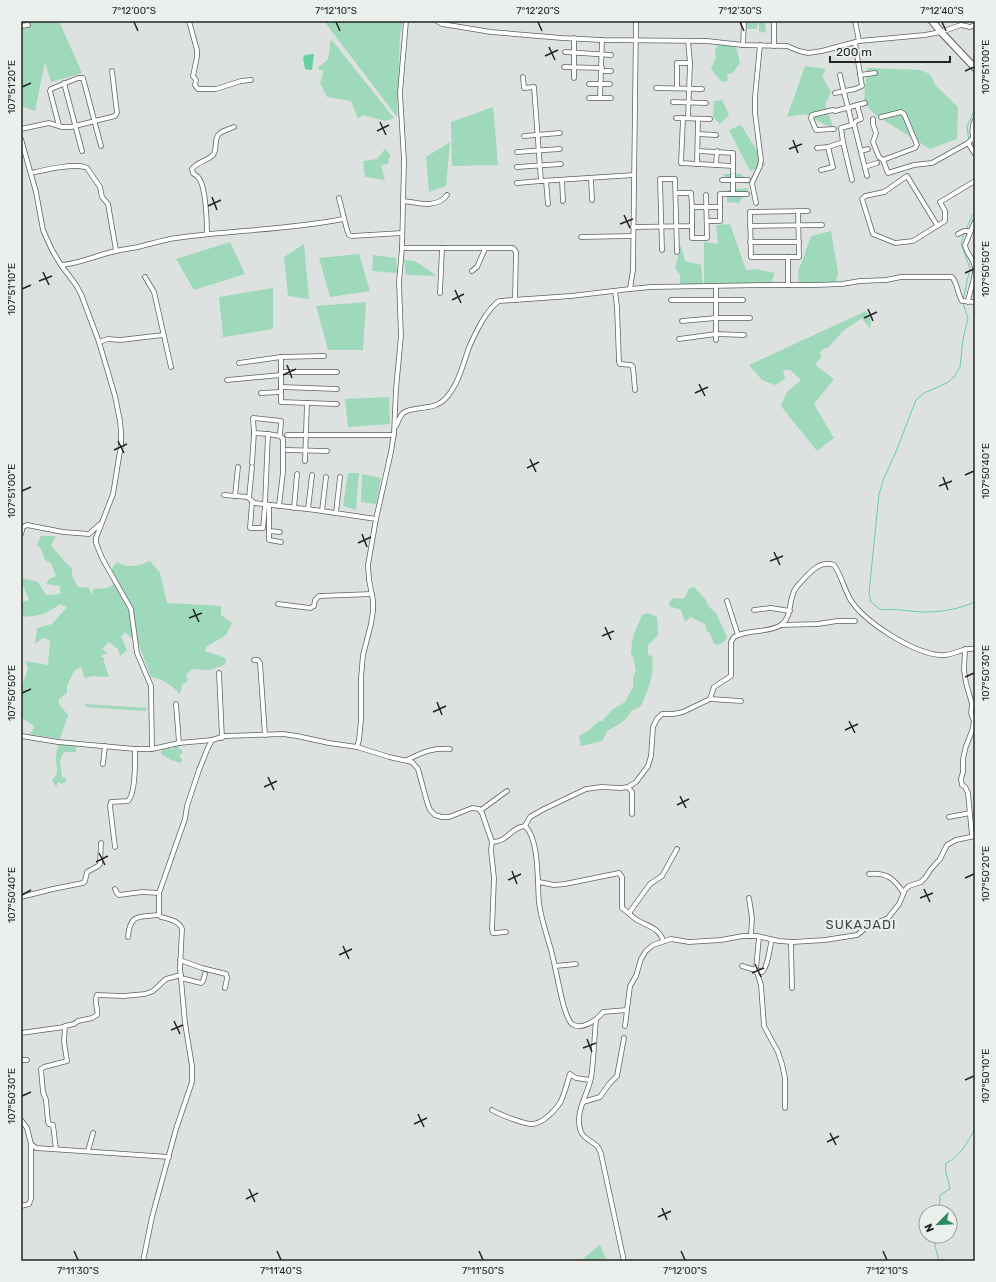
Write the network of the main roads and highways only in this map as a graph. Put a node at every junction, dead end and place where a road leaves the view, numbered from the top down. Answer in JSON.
{"nodes":[{"id":1,"x":932,"y":21,"type":"edge"},
{"id":2,"x":975,"y":68,"type":"edge"}],
"edges":[{"from":1,"to":2,"type":"main road"}]}
